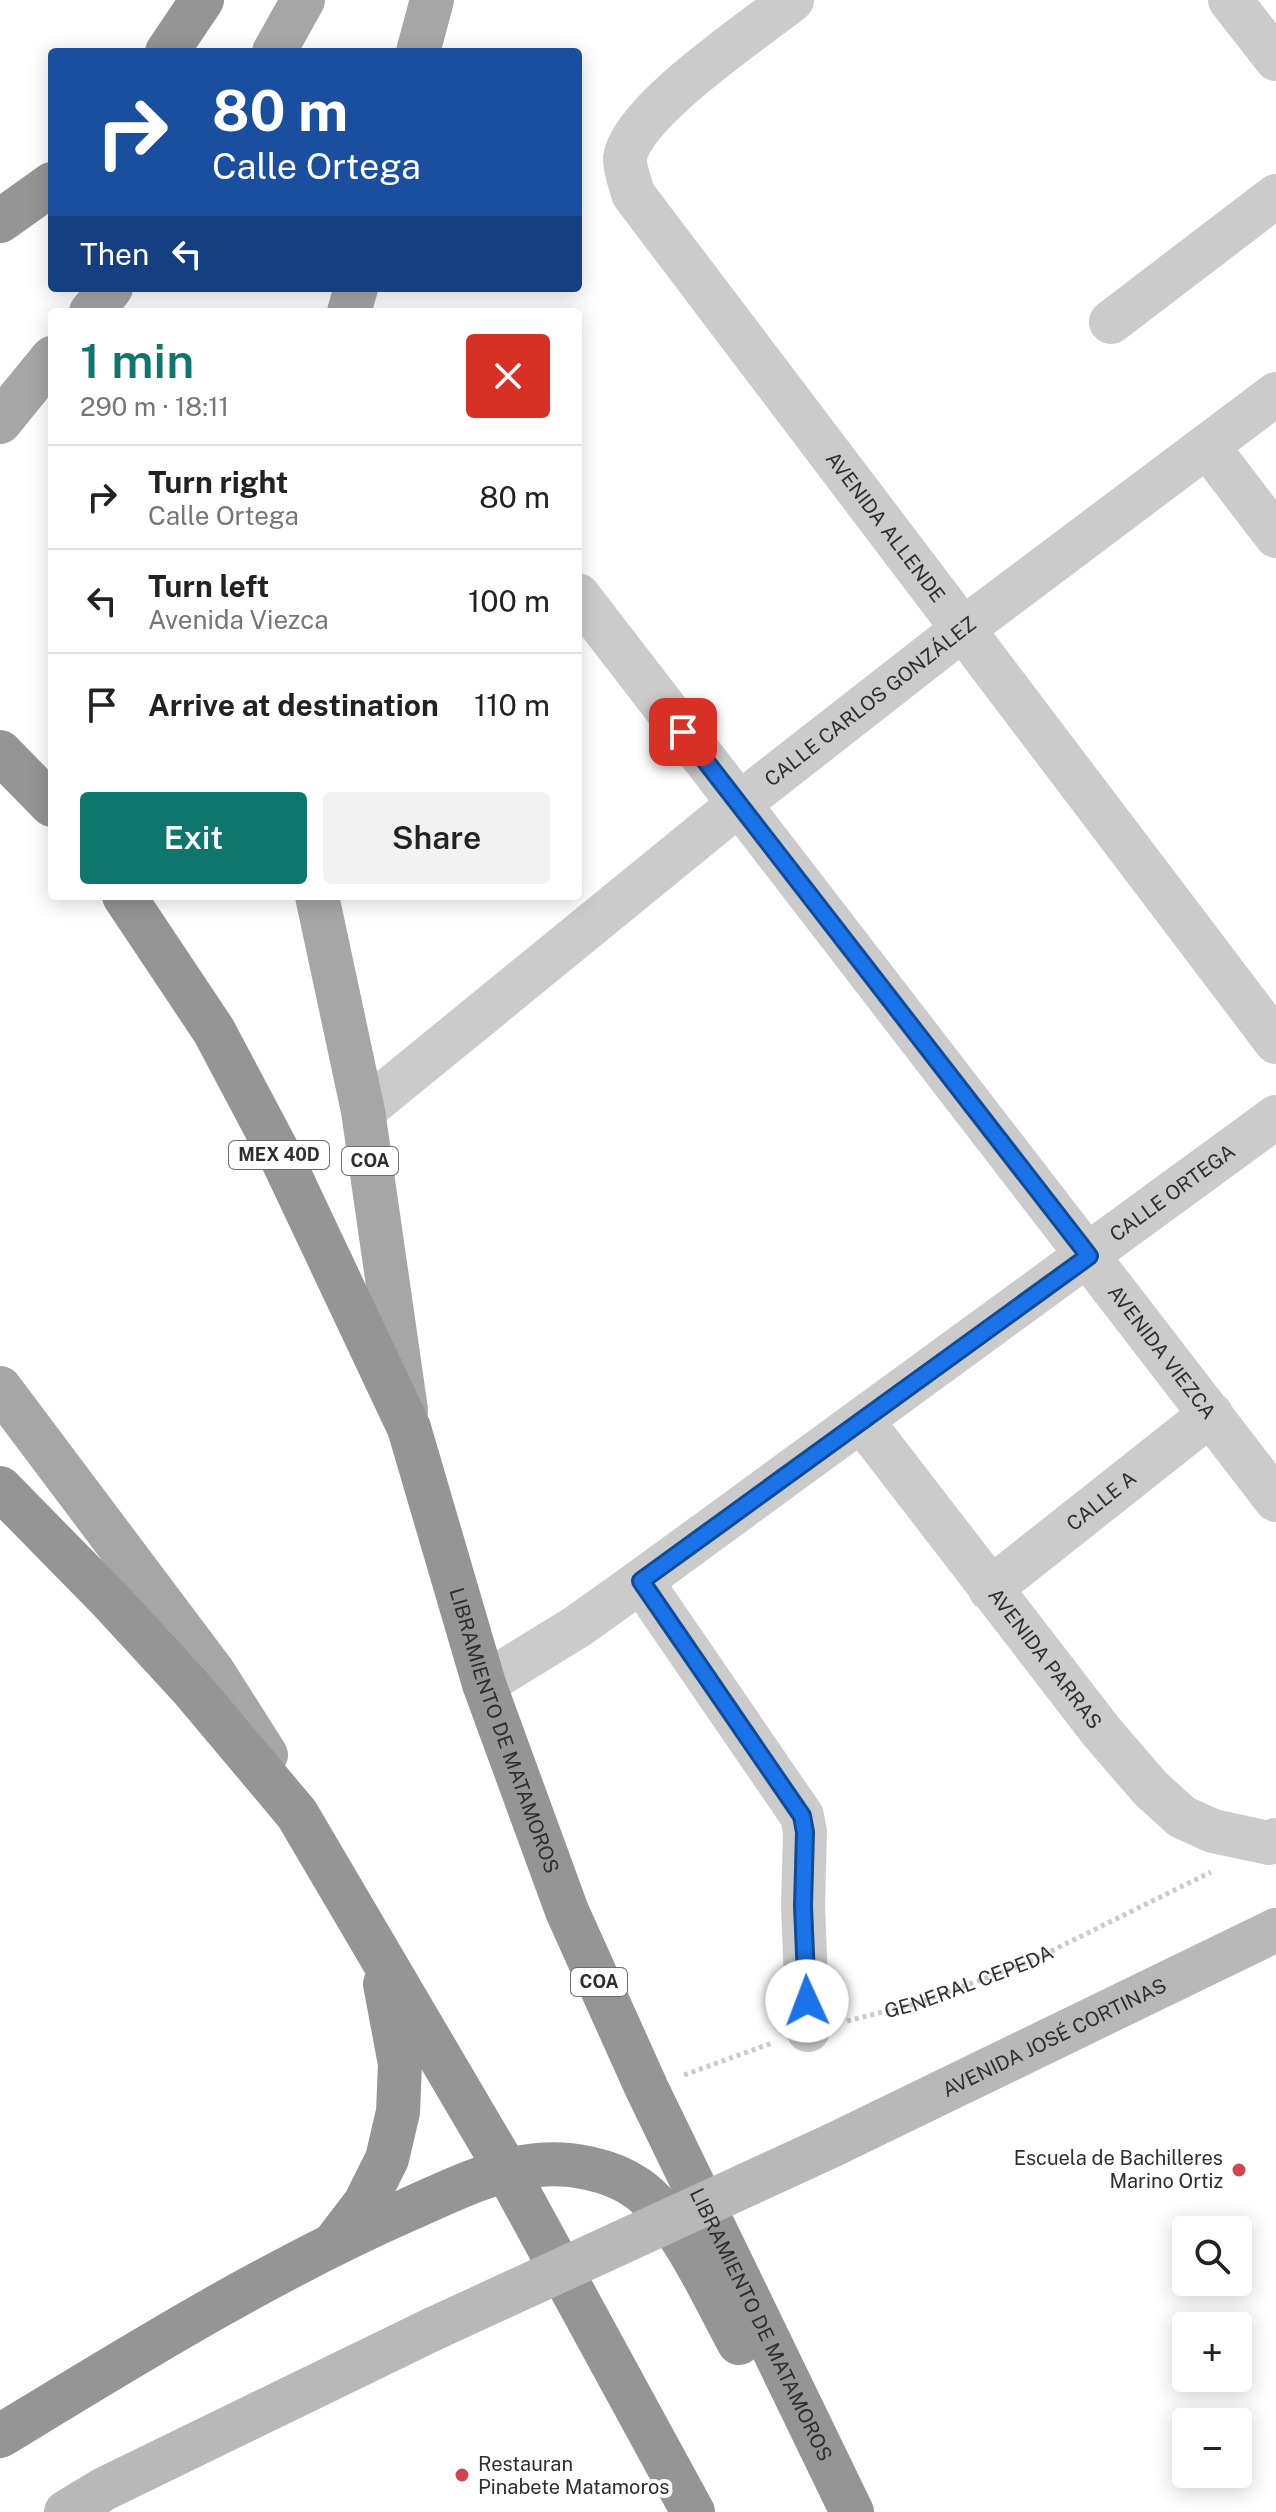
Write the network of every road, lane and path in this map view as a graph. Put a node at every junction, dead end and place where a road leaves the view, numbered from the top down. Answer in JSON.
{"nodes":[{"id":1,"x":202,"y":0,"type":"edge"},
{"id":2,"x":303,"y":0,"type":"edge"},
{"id":3,"x":432,"y":0,"type":"edge"},
{"id":4,"x":792,"y":0,"type":"edge"},
{"id":5,"x":1230,"y":0,"type":"edge"},
{"id":6,"x":170,"y":48,"type":"edge"},
{"id":7,"x":276,"y":48,"type":"edge"},
{"id":8,"x":419,"y":48,"type":"edge"},
{"id":9,"x":1276,"y":59,"type":"edge"},
{"id":10,"x":48,"y":187,"type":"edge"},
{"id":11,"x":1276,"y":196,"type":"edge"},
{"id":12,"x":0,"y":221,"type":"edge"},
{"id":13,"x":108,"y":292,"type":"edge"},
{"id":14,"x":94,"y":308,"type":"edge"},
{"id":15,"x":1111,"y":322,"type":"dead end"},
{"id":16,"x":48,"y":363,"type":"edge"},
{"id":17,"x":1276,"y":394,"type":"edge"},
{"id":18,"x":0,"y":422,"type":"edge"},
{"id":19,"x":1208,"y":447,"type":"junction"},
{"id":20,"x":1276,"y":536,"type":"edge"},
{"id":21,"x":582,"y":600,"type":"edge"},
{"id":22,"x":963,"y":629,"type":"junction"},
{"id":23,"x":0,"y":752,"type":"edge"},
{"id":24,"x":48,"y":801,"type":"edge"},
{"id":25,"x":739,"y":804,"type":"junction"},
{"id":26,"x":127,"y":900,"type":"edge"},
{"id":27,"x":318,"y":900,"type":"edge"},
{"id":28,"x":1276,"y":1042,"type":"edge"},
{"id":29,"x":363,"y":1111,"type":"junction"},
{"id":30,"x":1276,"y":1117,"type":"edge"},
{"id":31,"x":1089,"y":1256,"type":"junction"},
{"id":32,"x":0,"y":1388,"type":"edge"},
{"id":33,"x":1211,"y":1414,"type":"junction"},
{"id":34,"x":862,"y":1421,"type":"junction"},
{"id":35,"x":409,"y":1428,"type":"junction"},
{"id":36,"x":0,"y":1488,"type":"edge"},
{"id":37,"x":1276,"y":1500,"type":"edge"},
{"id":38,"x":641,"y":1581,"type":"junction"},
{"id":39,"x":990,"y":1589,"type":"junction"},
{"id":40,"x":484,"y":1684,"type":"junction"},
{"id":41,"x":297,"y":1814,"type":"junction"},
{"id":42,"x":1272,"y":1842,"type":"edge"},
{"id":43,"x":1212,"y":1871,"type":"dead end"},
{"id":44,"x":1276,"y":1930,"type":"edge"},
{"id":45,"x":378,"y":1950,"type":"junction"},
{"id":46,"x":808,"y":2030,"type":"junction"},
{"id":47,"x":647,"y":2089,"type":"junction"},
{"id":48,"x":507,"y":2171,"type":"junction"},
{"id":49,"x":335,"y":2242,"type":"junction"},
{"id":50,"x":0,"y":2436,"type":"edge"},
{"id":51,"x":66,"y":2512,"type":"edge"},
{"id":52,"x":693,"y":2512,"type":"edge"},
{"id":53,"x":835,"y":2512,"type":"edge"},
{"id":54,"x":852,"y":2512,"type":"edge"}],
"edges":[{"from":1,"to":6,"type":"highway"},
{"from":2,"to":7,"type":"main road"},
{"from":3,"to":8,"type":"main road"},
{"from":4,"to":22,"type":"street","name":"AVENIDA ALLENDE"},
{"from":5,"to":9,"type":"street"},
{"from":10,"to":12,"type":"highway"},
{"from":11,"to":15,"type":"street"},
{"from":13,"to":14,"type":"main road"},
{"from":16,"to":18,"type":"main road"},
{"from":17,"to":19,"type":"street","name":"CALLE CARLOS GONZÁLEZ"},
{"from":19,"to":20,"type":"street"},
{"from":19,"to":22,"type":"street","name":"CALLE CARLOS GONZÁLEZ"},
{"from":21,"to":25,"type":"street","name":"AVENIDA VIEZCA"},
{"from":22,"to":25,"type":"street","name":"CALLE CARLOS GONZÁLEZ"},
{"from":22,"to":28,"type":"street","name":"AVENIDA ALLENDE"},
{"from":23,"to":24,"type":"highway"},
{"from":25,"to":29,"type":"street","name":"CALLE CARLOS GONZÁLEZ"},
{"from":25,"to":31,"type":"street","name":"AVENIDA VIEZCA"},
{"from":26,"to":35,"type":"highway","number":"MEX 40D"},
{"from":27,"to":29,"type":"main road","name":"LIBRAMIENTO DE MATAMOROS","number":"COA"},
{"from":29,"to":35,"type":"main road","name":"LIBRAMIENTO DE MATAMOROS","number":"COA"},
{"from":30,"to":31,"type":"street","name":"CALLE ORTEGA"},
{"from":31,"to":33,"type":"street","name":"AVENIDA VIEZCA"},
{"from":31,"to":34,"type":"street","name":"CALLE ORTEGA"},
{"from":32,"to":41,"type":"main road"},
{"from":33,"to":37,"type":"street","name":"AVENIDA VIEZCA"},
{"from":33,"to":39,"type":"street","name":"CALLE A"},
{"from":34,"to":38,"type":"street","name":"CALLE ORTEGA"},
{"from":34,"to":39,"type":"street","name":"AVENIDA PARRAS"},
{"from":35,"to":40,"type":"highway","name":"LIBRAMIENTO DE MATAMOROS","number":"COA"},
{"from":36,"to":41,"type":"highway"},
{"from":38,"to":40,"type":"street","name":"CALLE ORTEGA"},
{"from":38,"to":46,"type":"street"},
{"from":39,"to":42,"type":"street","name":"AVENIDA PARRAS"},
{"from":40,"to":47,"type":"highway","name":"LIBRAMIENTO DE MATAMOROS","number":"COA"},
{"from":41,"to":45,"type":"highway"},
{"from":43,"to":46,"type":"path","name":"GENERAL CEPEDA"},
{"from":44,"to":51,"type":"main road","name":"AVENIDA JOSÉ CORTINAS","bridge":true},
{"from":45,"to":48,"type":"highway"},
{"from":45,"to":49,"type":"highway"},
{"from":46,"to":47,"type":"path","name":"GENERAL CEPEDA"},
{"from":47,"to":54,"type":"highway","name":"LIBRAMIENTO DE MATAMOROS","number":"COA"},
{"from":48,"to":49,"type":"highway"},
{"from":48,"to":52,"type":"highway"},
{"from":48,"to":53,"type":"highway"},
{"from":49,"to":50,"type":"highway"}]}
